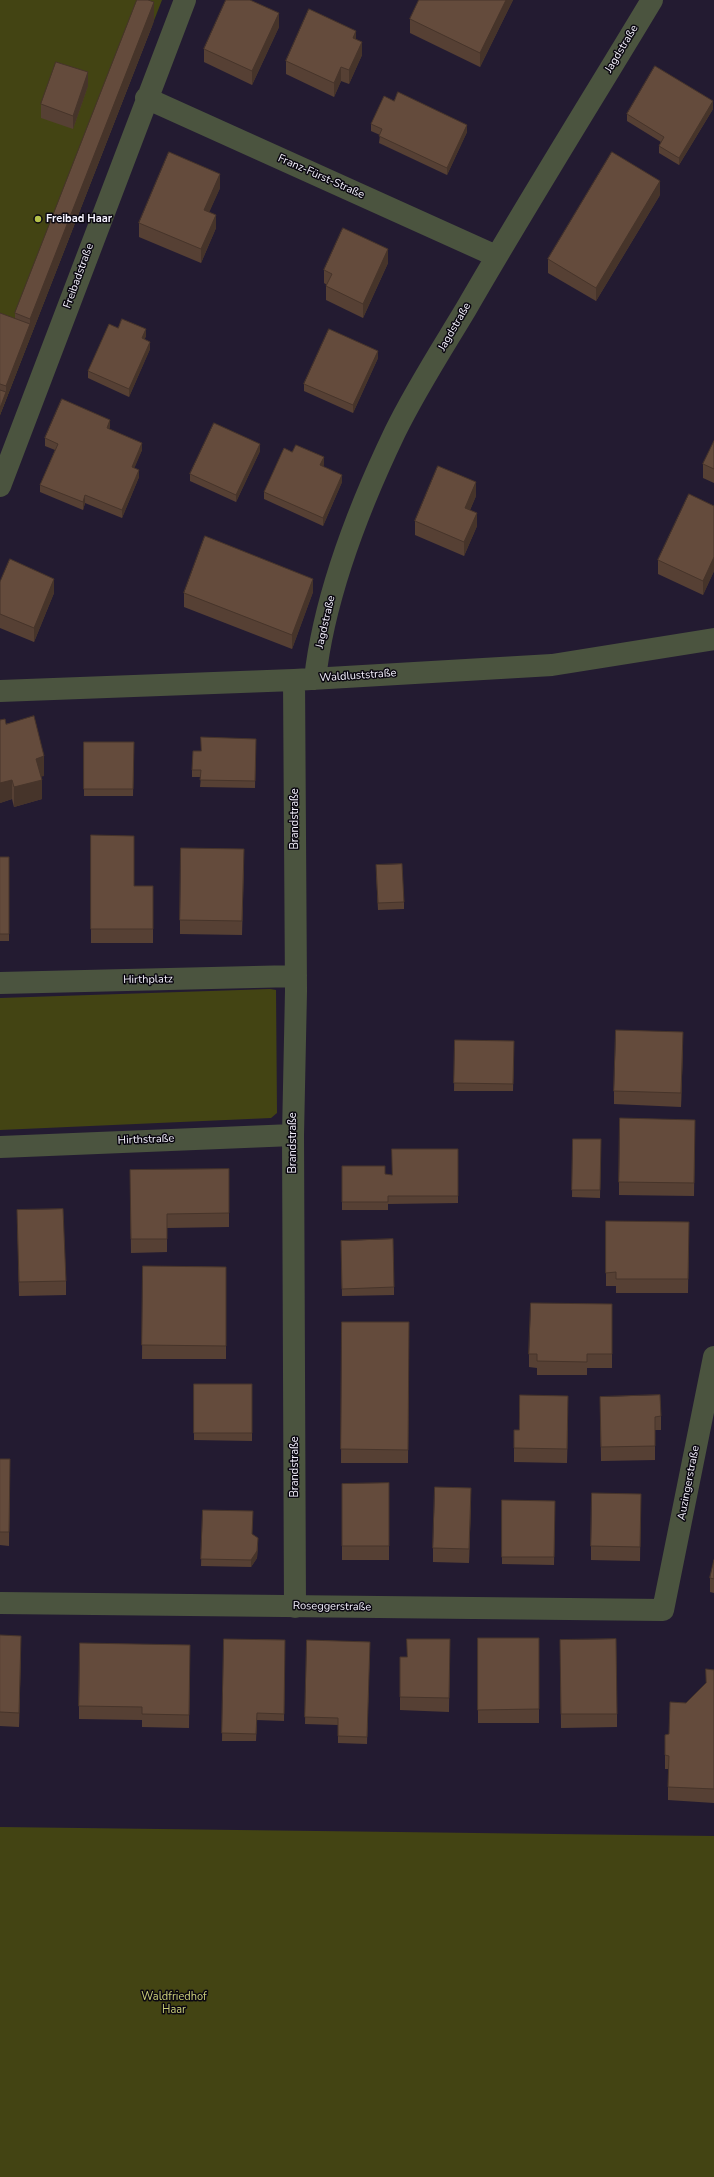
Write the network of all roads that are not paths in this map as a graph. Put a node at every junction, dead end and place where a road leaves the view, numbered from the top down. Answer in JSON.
{"nodes":[{"id":1,"x":184,"y":0,"type":"edge"},
{"id":2,"x":652,"y":0,"type":"edge"},
{"id":3,"x":146,"y":98,"type":"junction"},
{"id":4,"x":496,"y":256,"type":"junction"},
{"id":5,"x":0,"y":486,"type":"edge"},
{"id":6,"x":714,"y":639,"type":"edge"},
{"id":7,"x":315,"y":679,"type":"junction"},
{"id":8,"x":294,"y":680,"type":"junction"},
{"id":9,"x":0,"y":691,"type":"edge"},
{"id":10,"x":296,"y":976,"type":"junction"},
{"id":11,"x":0,"y":983,"type":"edge"},
{"id":12,"x":293,"y":1135,"type":"junction"},
{"id":13,"x":0,"y":1146,"type":"edge"},
{"id":14,"x":714,"y":1357,"type":"edge"},
{"id":15,"x":0,"y":1603,"type":"edge"},
{"id":16,"x":295,"y":1607,"type":"junction"},
{"id":17,"x":664,"y":1610,"type":"joint"}],
"edges":[{"from":1,"to":3,"type":"street","name":"Freibadstraße"},
{"from":2,"to":4,"type":"street","name":"Jagdstraße"},
{"from":3,"to":4,"type":"street","name":"Franz-Fürst-Straße"},
{"from":3,"to":5,"type":"street","name":"Freibadstraße"},
{"from":4,"to":7,"type":"street","name":"Jagdstraße"},
{"from":6,"to":7,"type":"street","name":"Waldluststraße"},
{"from":7,"to":8,"type":"street","name":"Waldluststraße"},
{"from":8,"to":9,"type":"street","name":"Waldluststraße"},
{"from":8,"to":10,"type":"street","name":"Brandstraße"},
{"from":10,"to":11,"type":"street","name":"Hirthplatz"},
{"from":10,"to":12,"type":"street","name":"Brandstraße"},
{"from":12,"to":13,"type":"street","name":"Hirthstraße"},
{"from":12,"to":16,"type":"street","name":"Brandstraße"},
{"from":14,"to":17,"type":"street","name":"Auzingerstraße"},
{"from":15,"to":16,"type":"street","name":"Roseggerstraße"},
{"from":16,"to":17,"type":"street","name":"Roseggerstraße"}]}
